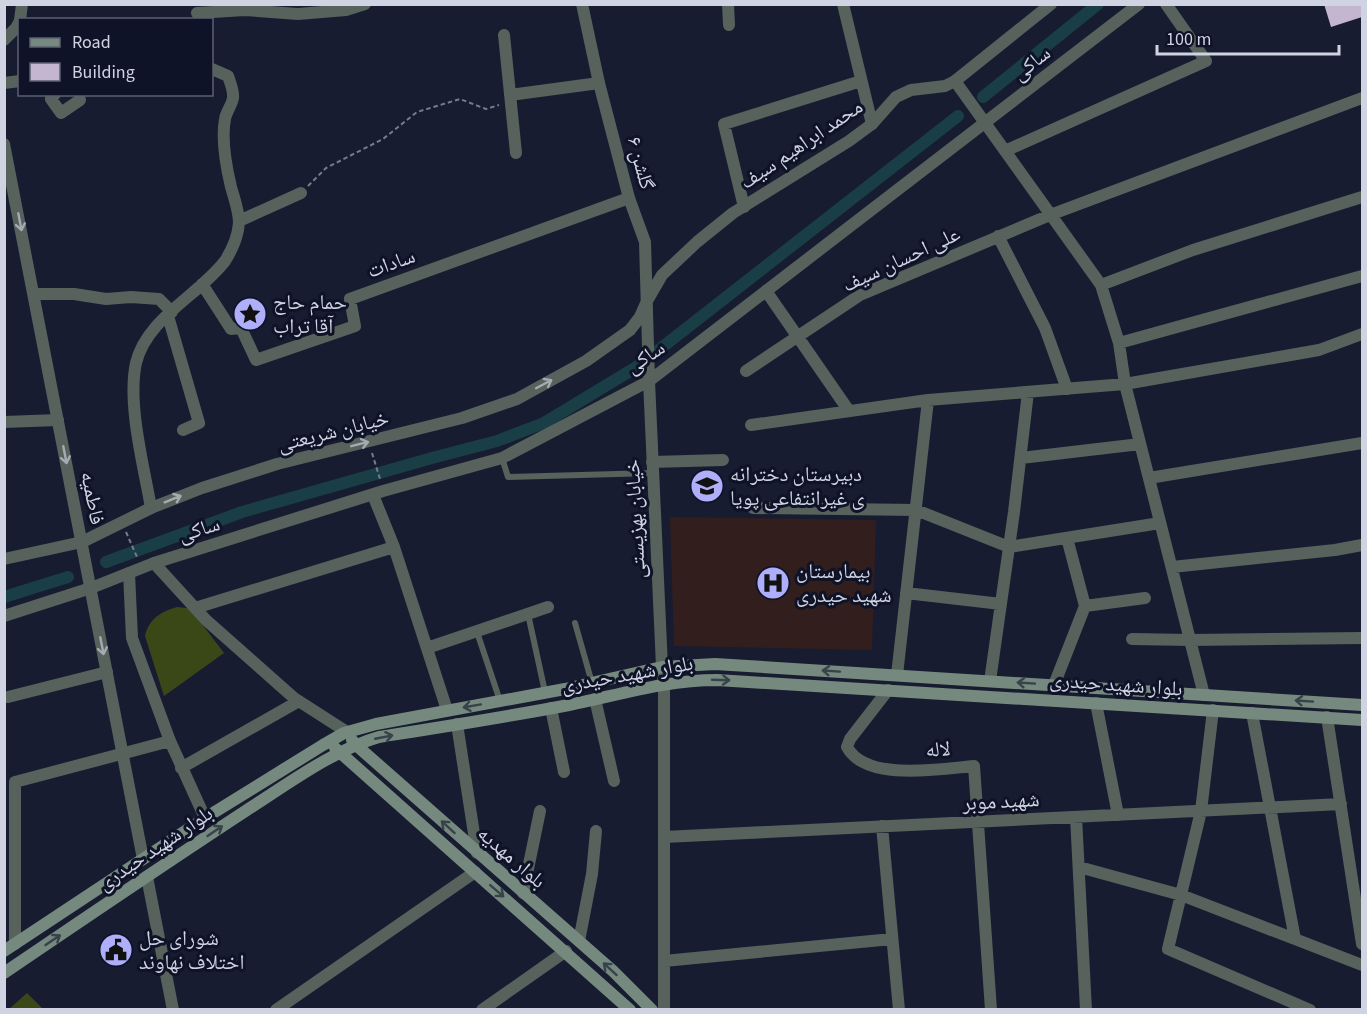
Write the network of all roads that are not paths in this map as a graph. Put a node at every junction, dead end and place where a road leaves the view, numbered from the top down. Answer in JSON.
{"nodes":[{"id":1,"x":365,"y":4,"type":"edge"},
{"id":2,"x":582,"y":4,"type":"edge"},
{"id":3,"x":728,"y":4,"type":"edge"},
{"id":4,"x":843,"y":4,"type":"edge"},
{"id":5,"x":1051,"y":4,"type":"edge"},
{"id":6,"x":1139,"y":4,"type":"edge"},
{"id":7,"x":1166,"y":4,"type":"edge"},
{"id":8,"x":197,"y":12,"type":"edge"},
{"id":9,"x":18,"y":24,"type":"edge"},
{"id":10,"x":729,"y":25,"type":"dead end"},
{"id":11,"x":504,"y":35,"type":"dead end"},
{"id":12,"x":4,"y":40,"type":"edge"},
{"id":13,"x":213,"y":69,"type":"edge"},
{"id":14,"x":861,"y":81,"type":"junction"},
{"id":15,"x":955,"y":81,"type":"junction"},
{"id":16,"x":599,"y":83,"type":"junction"},
{"id":17,"x":53,"y":96,"type":"edge"},
{"id":18,"x":1362,"y":98,"type":"edge"},
{"id":19,"x":510,"y":99,"type":"junction"},
{"id":20,"x":80,"y":100,"type":"dead end"},
{"id":21,"x":985,"y":123,"type":"junction"},
{"id":22,"x":872,"y":124,"type":"junction"},
{"id":23,"x":5,"y":145,"type":"edge"},
{"id":24,"x":1005,"y":151,"type":"junction"},
{"id":25,"x":516,"y":153,"type":"dead end"},
{"id":26,"x":301,"y":193,"type":"road end"},
{"id":27,"x":1362,"y":197,"type":"edge"},
{"id":28,"x":629,"y":198,"type":"junction"},
{"id":29,"x":744,"y":207,"type":"junction"},
{"id":30,"x":1050,"y":215,"type":"junction"},
{"id":31,"x":239,"y":221,"type":"junction"},
{"id":32,"x":998,"y":236,"type":"junction"},
{"id":33,"x":1362,"y":276,"type":"edge"},
{"id":34,"x":202,"y":284,"type":"junction"},
{"id":35,"x":1101,"y":285,"type":"junction"},
{"id":36,"x":766,"y":291,"type":"junction"},
{"id":37,"x":34,"y":294,"type":"junction"},
{"id":38,"x":646,"y":301,"type":"junction"},
{"id":39,"x":170,"y":314,"type":"junction"},
{"id":40,"x":647,"y":333,"type":"joint"},
{"id":41,"x":1362,"y":334,"type":"edge"},
{"id":42,"x":798,"y":337,"type":"junction"},
{"id":43,"x":1119,"y":343,"type":"junction"},
{"id":44,"x":746,"y":371,"type":"dead end"},
{"id":45,"x":649,"y":375,"type":"junction"},
{"id":46,"x":1125,"y":384,"type":"junction"},
{"id":47,"x":1067,"y":389,"type":"junction"},
{"id":48,"x":1028,"y":392,"type":"junction"},
{"id":49,"x":928,"y":400,"type":"junction"},
{"id":50,"x":849,"y":411,"type":"junction"},
{"id":51,"x":58,"y":420,"type":"junction"},
{"id":52,"x":4,"y":422,"type":"edge"},
{"id":53,"x":751,"y":425,"type":"dead end"},
{"id":54,"x":183,"y":430,"type":"dead end"},
{"id":55,"x":1362,"y":443,"type":"edge"},
{"id":56,"x":1140,"y":444,"type":"junction"},
{"id":57,"x":502,"y":458,"type":"junction"},
{"id":58,"x":1021,"y":458,"type":"junction"},
{"id":59,"x":723,"y":460,"type":"dead end"},
{"id":60,"x":653,"y":468,"type":"junction"},
{"id":61,"x":1149,"y":478,"type":"junction"},
{"id":62,"x":373,"y":495,"type":"junction"},
{"id":63,"x":151,"y":508,"type":"junction"},
{"id":64,"x":753,"y":508,"type":"dead end"},
{"id":65,"x":916,"y":510,"type":"junction"},
{"id":66,"x":1160,"y":523,"type":"junction"},
{"id":67,"x":1067,"y":538,"type":"junction"},
{"id":68,"x":82,"y":542,"type":"junction"},
{"id":69,"x":1362,"y":545,"type":"edge"},
{"id":70,"x":394,"y":547,"type":"junction"},
{"id":71,"x":1009,"y":548,"type":"junction"},
{"id":72,"x":4,"y":560,"type":"edge"},
{"id":73,"x":154,"y":563,"type":"junction"},
{"id":74,"x":1172,"y":567,"type":"junction"},
{"id":75,"x":129,"y":573,"type":"junction"},
{"id":76,"x":91,"y":588,"type":"junction"},
{"id":77,"x":906,"y":593,"type":"junction"},
{"id":78,"x":1145,"y":598,"type":"dead end"},
{"id":79,"x":1001,"y":604,"type":"junction"},
{"id":80,"x":1085,"y":606,"type":"junction"},
{"id":81,"x":548,"y":607,"type":"dead end"},
{"id":82,"x":195,"y":608,"type":"junction"},
{"id":83,"x":528,"y":614,"type":"junction"},
{"id":84,"x":4,"y":616,"type":"edge"},
{"id":85,"x":575,"y":623,"type":"dead end"},
{"id":86,"x":477,"y":632,"type":"junction"},
{"id":87,"x":1362,"y":638,"type":"edge"},
{"id":88,"x":1132,"y":639,"type":"dead end"},
{"id":89,"x":1190,"y":640,"type":"junction"},
{"id":90,"x":427,"y":648,"type":"junction"},
{"id":91,"x":662,"y":667,"type":"junction"},
{"id":92,"x":107,"y":672,"type":"junction"},
{"id":93,"x":897,"y":675,"type":"junction"},
{"id":94,"x":990,"y":681,"type":"junction"},
{"id":95,"x":592,"y":683,"type":"junction"},
{"id":96,"x":664,"y":684,"type":"junction"},
{"id":97,"x":1054,"y":685,"type":"junction"},
{"id":98,"x":888,"y":690,"type":"junction"},
{"id":99,"x":545,"y":693,"type":"junction"},
{"id":100,"x":1204,"y":695,"type":"junction"},
{"id":101,"x":8,"y":697,"type":"dead end"},
{"id":102,"x":595,"y":699,"type":"junction"},
{"id":103,"x":299,"y":701,"type":"junction"},
{"id":104,"x":500,"y":701,"type":"junction"},
{"id":105,"x":1096,"y":703,"type":"junction"},
{"id":106,"x":1362,"y":705,"type":"edge"},
{"id":107,"x":551,"y":708,"type":"junction"},
{"id":108,"x":447,"y":710,"type":"junction"},
{"id":109,"x":1208,"y":710,"type":"junction"},
{"id":110,"x":1252,"y":712,"type":"junction"},
{"id":111,"x":1327,"y":717,"type":"junction"},
{"id":112,"x":1362,"y":720,"type":"edge"},
{"id":113,"x":457,"y":724,"type":"junction"},
{"id":114,"x":347,"y":732,"type":"junction"},
{"id":115,"x":170,"y":741,"type":"junction"},
{"id":116,"x":327,"y":742,"type":"junction"},
{"id":117,"x":356,"y":745,"type":"junction"},
{"id":118,"x":341,"y":752,"type":"junction"},
{"id":119,"x":123,"y":753,"type":"junction"},
{"id":120,"x":181,"y":768,"type":"junction"},
{"id":121,"x":564,"y":772,"type":"dead end"},
{"id":122,"x":614,"y":781,"type":"dead end"},
{"id":123,"x":1341,"y":804,"type":"junction"},
{"id":124,"x":1270,"y":808,"type":"junction"},
{"id":125,"x":540,"y":811,"type":"dead end"},
{"id":126,"x":1201,"y":811,"type":"junction"},
{"id":127,"x":1118,"y":815,"type":"junction"},
{"id":128,"x":1076,"y":817,"type":"junction"},
{"id":129,"x":205,"y":818,"type":"junction"},
{"id":130,"x":977,"y":822,"type":"junction"},
{"id":131,"x":882,"y":826,"type":"junction"},
{"id":132,"x":596,"y":831,"type":"dead end"},
{"id":133,"x":664,"y":837,"type":"junction"},
{"id":134,"x":477,"y":853,"type":"junction"},
{"id":135,"x":143,"y":859,"type":"junction"},
{"id":136,"x":1078,"y":867,"type":"junction"},
{"id":137,"x":475,"y":872,"type":"junction"},
{"id":138,"x":147,"y":878,"type":"junction"},
{"id":139,"x":523,"y":893,"type":"junction"},
{"id":140,"x":1182,"y":895,"type":"junction"},
{"id":141,"x":892,"y":939,"type":"junction"},
{"id":142,"x":1295,"y":939,"type":"junction"},
{"id":143,"x":579,"y":941,"type":"junction"},
{"id":144,"x":1362,"y":944,"type":"edge"},
{"id":145,"x":10,"y":948,"type":"edge"},
{"id":146,"x":566,"y":951,"type":"junction"},
{"id":147,"x":664,"y":961,"type":"junction"},
{"id":148,"x":1362,"y":965,"type":"edge"},
{"id":149,"x":4,"y":973,"type":"edge"},
{"id":150,"x":173,"y":1010,"type":"edge"},
{"id":151,"x":276,"y":1010,"type":"edge"},
{"id":152,"x":482,"y":1010,"type":"edge"},
{"id":153,"x":630,"y":1010,"type":"edge"},
{"id":154,"x":652,"y":1010,"type":"edge"},
{"id":155,"x":664,"y":1010,"type":"edge"},
{"id":156,"x":899,"y":1010,"type":"edge"},
{"id":157,"x":991,"y":1010,"type":"edge"},
{"id":158,"x":1086,"y":1010,"type":"edge"},
{"id":159,"x":1310,"y":1010,"type":"edge"}],
"edges":[{"from":1,"to":8,"type":"street"},
{"from":2,"to":16,"type":"street","name":"گلشن ۶"},
{"from":3,"to":10,"type":"street"},
{"from":4,"to":14,"type":"street"},
{"from":5,"to":15,"type":"street","name":"محمد ابراهیم سیف"},
{"from":6,"to":21,"type":"street","name":"ساکی"},
{"from":7,"to":24,"type":"street"},
{"from":9,"to":12,"type":"street"},
{"from":11,"to":19,"type":"street"},
{"from":13,"to":31,"type":"street"},
{"from":14,"to":22,"type":"street"},
{"from":14,"to":29,"type":"street"},
{"from":15,"to":21,"type":"street"},
{"from":15,"to":22,"type":"street","name":"محمد ابراهیم سیف"},
{"from":16,"to":19,"type":"street"},
{"from":16,"to":28,"type":"street","name":"گلشن ۶"},
{"from":17,"to":20,"type":"street"},
{"from":18,"to":30,"type":"street","name":"علی احسان سیف"},
{"from":19,"to":25,"type":"street"},
{"from":21,"to":24,"type":"street"},
{"from":21,"to":36,"type":"street","name":"ساکی"},
{"from":22,"to":29,"type":"street","name":"محمد ابراهیم سیف"},
{"from":23,"to":37,"type":"street","name":"فاطمیه","one_way":true},
{"from":24,"to":30,"type":"street"},
{"from":26,"to":31,"type":"street"},
{"from":27,"to":35,"type":"street"},
{"from":28,"to":34,"type":"street","name":"سادات"},
{"from":28,"to":38,"type":"street","name":"گلشن ۶"},
{"from":29,"to":38,"type":"street","name":"محمد ابراهیم سیف"},
{"from":30,"to":32,"type":"street","name":"علی احسان سیف"},
{"from":30,"to":35,"type":"street"},
{"from":31,"to":34,"type":"street"},
{"from":32,"to":42,"type":"street","name":"علی احسان سیف"},
{"from":32,"to":47,"type":"street"},
{"from":33,"to":43,"type":"street"},
{"from":34,"to":39,"type":"street"},
{"from":35,"to":43,"type":"street"},
{"from":36,"to":42,"type":"street"},
{"from":36,"to":45,"type":"street","name":"ساکی"},
{"from":37,"to":39,"type":"street"},
{"from":37,"to":51,"type":"street","name":"فاطمیه"},
{"from":38,"to":40,"type":"street","name":"گلشن ۶"},
{"from":63,"to":38,"type":"street","name":"خیابان شریعتی","one_way":true},
{"from":39,"to":54,"type":"street"},
{"from":39,"to":63,"type":"street"},
{"from":40,"to":45,"type":"street","name":"خیابان بهزیستی"},
{"from":41,"to":46,"type":"street"},
{"from":42,"to":44,"type":"street","name":"علی احسان سیف"},
{"from":42,"to":50,"type":"street"},
{"from":43,"to":46,"type":"street"},
{"from":45,"to":57,"type":"street","name":"ساکی"},
{"from":45,"to":60,"type":"street","name":"خیابان بهزیستی"},
{"from":46,"to":47,"type":"street"},
{"from":46,"to":56,"type":"street"},
{"from":47,"to":48,"type":"street"},
{"from":48,"to":49,"type":"street"},
{"from":48,"to":58,"type":"street"},
{"from":49,"to":50,"type":"street"},
{"from":49,"to":65,"type":"street"},
{"from":50,"to":53,"type":"street"},
{"from":51,"to":52,"type":"street"},
{"from":51,"to":68,"type":"street","name":"فاطمیه","one_way":true},
{"from":55,"to":61,"type":"street"},
{"from":56,"to":58,"type":"street"},
{"from":56,"to":61,"type":"street"},
{"from":57,"to":60,"type":"lane"},
{"from":57,"to":62,"type":"street","name":"ساکی"},
{"from":58,"to":71,"type":"street"},
{"from":59,"to":60,"type":"street"},
{"from":60,"to":91,"type":"street","name":"خیابان بهزیستی"},
{"from":61,"to":66,"type":"street"},
{"from":62,"to":70,"type":"street"},
{"from":62,"to":73,"type":"street","name":"ساکی"},
{"from":63,"to":68,"type":"street","name":"خیابان شریعتی"},
{"from":64,"to":65,"type":"street"},
{"from":65,"to":71,"type":"street"},
{"from":65,"to":77,"type":"street"},
{"from":66,"to":67,"type":"street"},
{"from":66,"to":74,"type":"street"},
{"from":67,"to":71,"type":"street"},
{"from":67,"to":80,"type":"street"},
{"from":68,"to":72,"type":"street","name":"خیابان شریعتی"},
{"from":68,"to":76,"type":"street","name":"فاطمیه"},
{"from":69,"to":74,"type":"street"},
{"from":70,"to":82,"type":"street"},
{"from":70,"to":90,"type":"street"},
{"from":71,"to":79,"type":"street"},
{"from":73,"to":75,"type":"street","name":"ساکی"},
{"from":73,"to":82,"type":"street"},
{"from":74,"to":89,"type":"street"},
{"from":75,"to":76,"type":"street","name":"ساکی"},
{"from":75,"to":115,"type":"street"},
{"from":76,"to":84,"type":"street","name":"ساکی"},
{"from":76,"to":92,"type":"street","name":"فاطمیه","one_way":true},
{"from":77,"to":79,"type":"street"},
{"from":77,"to":93,"type":"street"},
{"from":78,"to":80,"type":"street"},
{"from":79,"to":94,"type":"street"},
{"from":80,"to":97,"type":"street"},
{"from":81,"to":83,"type":"street"},
{"from":82,"to":103,"type":"street"},
{"from":83,"to":86,"type":"street"},
{"from":83,"to":99,"type":"lane"},
{"from":85,"to":95,"type":"lane"},
{"from":86,"to":90,"type":"street"},
{"from":86,"to":104,"type":"lane"},
{"from":87,"to":89,"type":"street"},
{"from":88,"to":89,"type":"street"},
{"from":89,"to":100,"type":"street"},
{"from":90,"to":108,"type":"street"},
{"from":93,"to":91,"type":"main road","name":"بلوار شهید حیدری","one_way":true},
{"from":91,"to":95,"type":"main road","name":"بلوار شهید حیدری"},
{"from":91,"to":96,"type":"street","name":"خیابان بهزیستی"},
{"from":92,"to":101,"type":"street"},
{"from":92,"to":119,"type":"street","name":"فاطمیه"},
{"from":93,"to":94,"type":"main road","name":"بلوار شهید حیدری"},
{"from":97,"to":94,"type":"main road","name":"بلوار شهید حیدری","one_way":true},
{"from":95,"to":99,"type":"main road","name":"بلوار شهید حیدری"},
{"from":96,"to":98,"type":"main road","name":"بلوار شهید حیدری","one_way":true},
{"from":96,"to":102,"type":"main road","name":"بلوار شهید حیدری"},
{"from":96,"to":133,"type":"street","name":"خیابان بهزیستی"},
{"from":97,"to":100,"type":"main road","name":"بلوار شهید حیدری"},
{"from":98,"to":105,"type":"main road","name":"بلوار شهید حیدری"},
{"from":98,"to":130,"type":"street","name":"لاله"},
{"from":99,"to":104,"type":"main road","name":"بلوار شهید حیدری"},
{"from":106,"to":100,"type":"main road","name":"بلوار شهید حیدری","one_way":true},
{"from":100,"to":109,"type":"main road"},
{"from":102,"to":107,"type":"main road","name":"بلوار شهید حیدری"},
{"from":102,"to":122,"type":"street"},
{"from":103,"to":114,"type":"street"},
{"from":103,"to":120,"type":"street"},
{"from":104,"to":108,"type":"main road","name":"بلوار شهید حیدری","one_way":true},
{"from":105,"to":109,"type":"main road","name":"بلوار شهید حیدری"},
{"from":105,"to":127,"type":"street"},
{"from":107,"to":113,"type":"main road","name":"بلوار شهید حیدری"},
{"from":107,"to":121,"type":"street"},
{"from":108,"to":114,"type":"main road","name":"بلوار شهید حیدری"},
{"from":109,"to":110,"type":"main road","name":"بلوار شهید حیدری"},
{"from":109,"to":126,"type":"street"},
{"from":110,"to":111,"type":"main road","name":"بلوار شهید حیدری"},
{"from":110,"to":124,"type":"street"},
{"from":111,"to":112,"type":"main road","name":"بلوار شهید حیدری"},
{"from":111,"to":123,"type":"street"},
{"from":117,"to":113,"type":"main road","name":"بلوار شهید حیدری","one_way":true},
{"from":113,"to":134,"type":"street"},
{"from":114,"to":116,"type":"main road","name":"بلوار شهید حیدری"},
{"from":114,"to":117,"type":"main road","name":"بلوار مهدیه"},
{"from":115,"to":119,"type":"street"},
{"from":115,"to":120,"type":"street"},
{"from":116,"to":118,"type":"main road","name":"بلوار مهدیه"},
{"from":116,"to":129,"type":"main road","name":"بلوار شهید حیدری"},
{"from":117,"to":118,"type":"main road","name":"بلوار شهید حیدری"},
{"from":134,"to":117,"type":"main road","name":"بلوار مهدیه","one_way":true},
{"from":118,"to":137,"type":"main road","name":"بلوار مهدیه"},
{"from":138,"to":118,"type":"main road","name":"بلوار شهید حیدری","one_way":true},
{"from":119,"to":135,"type":"street","name":"فاطمیه"},
{"from":119,"to":145,"type":"street"},
{"from":120,"to":129,"type":"street"},
{"from":123,"to":124,"type":"street","name":"شهید موبر"},
{"from":123,"to":144,"type":"street"},
{"from":124,"to":126,"type":"street","name":"شهید موبر"},
{"from":124,"to":142,"type":"street"},
{"from":125,"to":139,"type":"street"},
{"from":126,"to":127,"type":"street","name":"شهید موبر"},
{"from":126,"to":140,"type":"street"},
{"from":127,"to":128,"type":"street","name":"شهید موبر"},
{"from":128,"to":130,"type":"street","name":"شهید موبر"},
{"from":128,"to":136,"type":"street"},
{"from":129,"to":135,"type":"main road","name":"بلوار شهید حیدری"},
{"from":130,"to":131,"type":"street","name":"شهید موبر"},
{"from":130,"to":157,"type":"street","name":"لاله"},
{"from":131,"to":133,"type":"street","name":"شهید موبر"},
{"from":131,"to":141,"type":"street"},
{"from":132,"to":143,"type":"street"},
{"from":133,"to":147,"type":"street","name":"خیابان بهزیستی"},
{"from":134,"to":139,"type":"main road","name":"بلوار مهدیه"},
{"from":135,"to":138,"type":"main road"},
{"from":135,"to":145,"type":"main road","name":"بلوار شهید حیدری"},
{"from":136,"to":140,"type":"street"},
{"from":136,"to":158,"type":"street"},
{"from":137,"to":146,"type":"main road","name":"بلوار مهدیه","one_way":true},
{"from":137,"to":151,"type":"street"},
{"from":149,"to":138,"type":"main road","name":"بلوار شهید حیدری","one_way":true},
{"from":138,"to":150,"type":"street"},
{"from":139,"to":143,"type":"main road","name":"بلوار مهدیه"},
{"from":140,"to":142,"type":"street"},
{"from":140,"to":159,"type":"street"},
{"from":141,"to":147,"type":"street"},
{"from":141,"to":156,"type":"street"},
{"from":142,"to":148,"type":"street"},
{"from":154,"to":143,"type":"main road","name":"بلوار مهدیه","one_way":true},
{"from":146,"to":152,"type":"street"},
{"from":146,"to":153,"type":"main road","name":"بلوار مهدیه"},
{"from":147,"to":155,"type":"street","name":"خیابان بهزیستی"}]}
